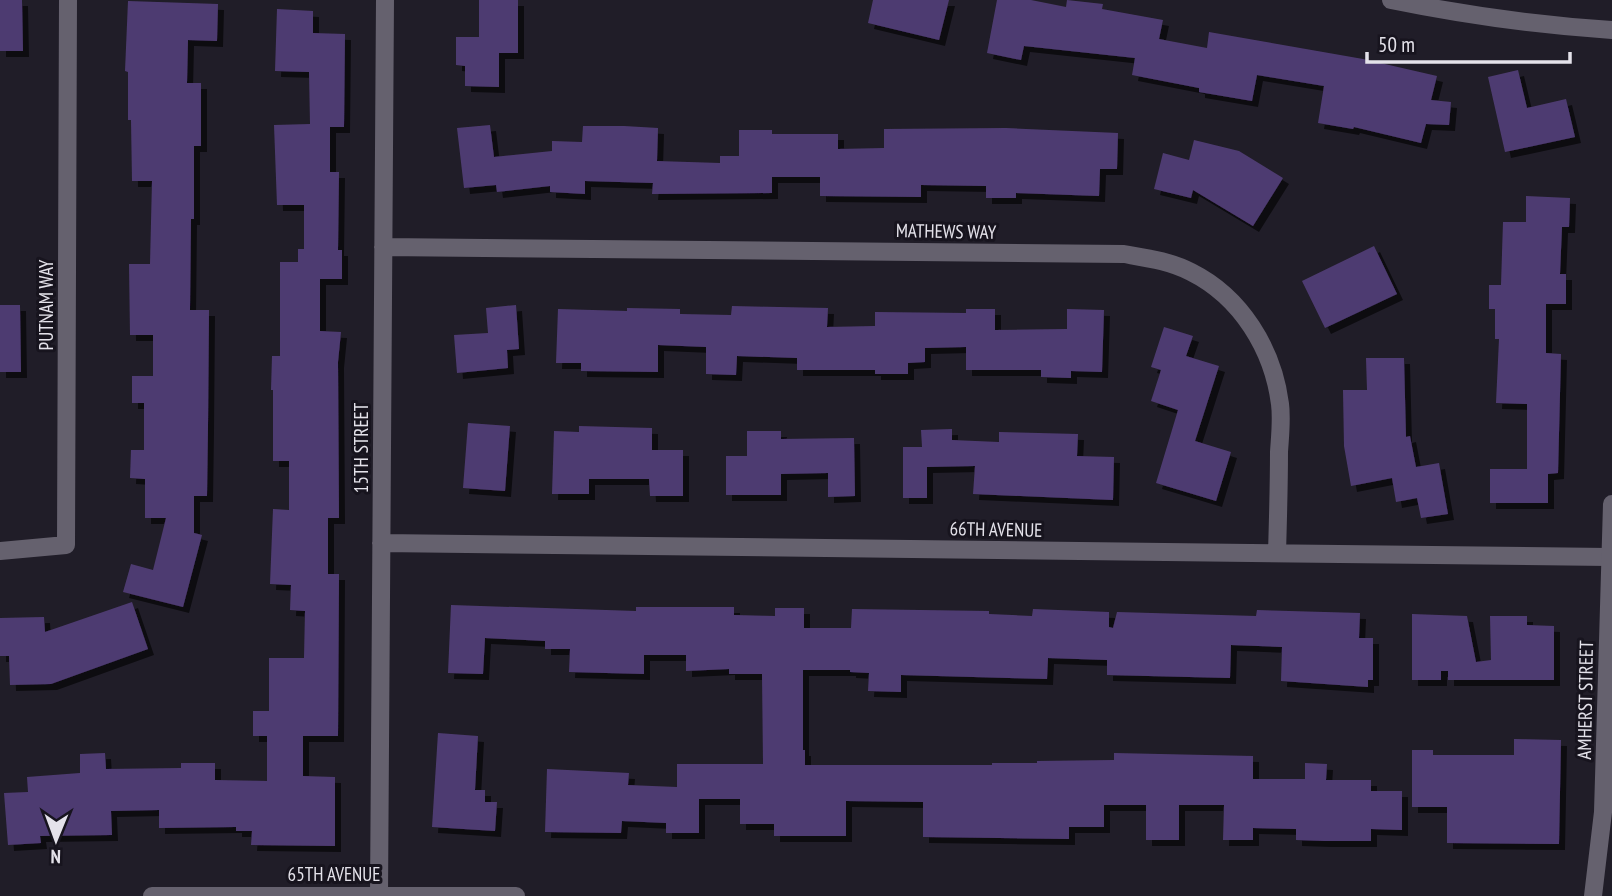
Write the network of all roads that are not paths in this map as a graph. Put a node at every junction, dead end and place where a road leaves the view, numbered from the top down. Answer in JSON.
{"nodes":[{"id":1,"x":68,"y":0,"type":"edge"},
{"id":2,"x":385,"y":0,"type":"edge"},
{"id":3,"x":1391,"y":0,"type":"edge"},
{"id":4,"x":1612,"y":30,"type":"edge"},
{"id":5,"x":383,"y":247,"type":"junction"},
{"id":6,"x":1612,"y":503,"type":"edge"},
{"id":7,"x":382,"y":543,"type":"junction"},
{"id":8,"x":0,"y":551,"type":"edge"},
{"id":9,"x":1278,"y":553,"type":"junction"},
{"id":10,"x":1609,"y":556,"type":"junction"},
{"id":11,"x":379,"y":895,"type":"edge"},
{"id":12,"x":152,"y":896,"type":"edge"},
{"id":13,"x":516,"y":896,"type":"edge"},
{"id":14,"x":1593,"y":896,"type":"edge"}],
"edges":[{"from":1,"to":8,"type":"street","name":"PUTNAM WAY"},
{"from":2,"to":5,"type":"street","name":"15TH STREET"},
{"from":3,"to":4,"type":"street"},
{"from":5,"to":7,"type":"street","name":"15TH STREET"},
{"from":5,"to":9,"type":"street","name":"MATHEWS WAY"},
{"from":6,"to":10,"type":"street","name":"AMHERST STREET"},
{"from":7,"to":9,"type":"street","name":"66TH AVENUE"},
{"from":7,"to":11,"type":"street","name":"15TH STREET"},
{"from":9,"to":10,"type":"street","name":"66TH AVENUE"},
{"from":10,"to":14,"type":"street","name":"AMHERST STREET"},
{"from":11,"to":12,"type":"street","name":"65TH AVENUE"},
{"from":11,"to":13,"type":"street","name":"65TH AVENUE"}]}
